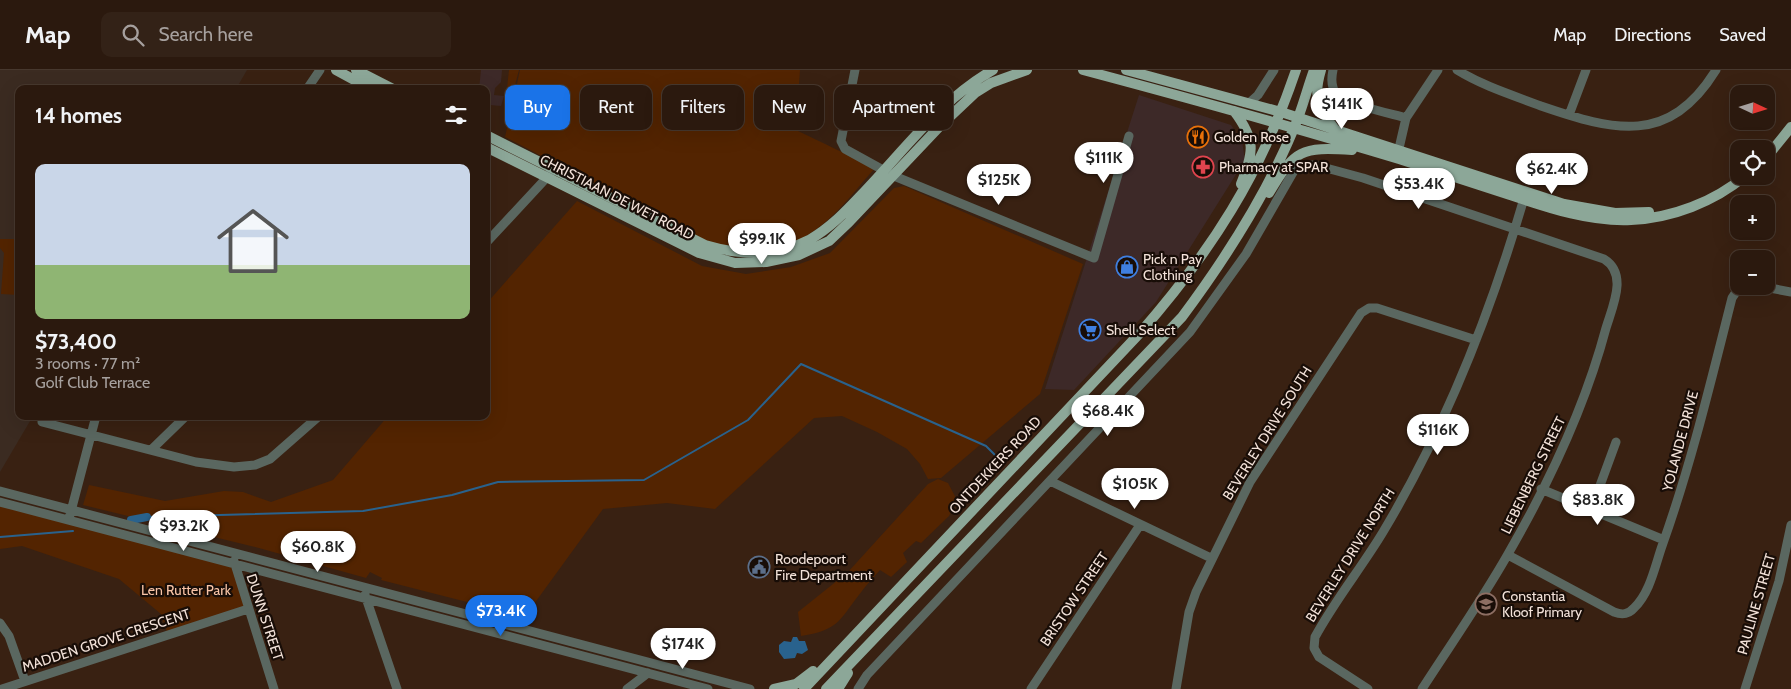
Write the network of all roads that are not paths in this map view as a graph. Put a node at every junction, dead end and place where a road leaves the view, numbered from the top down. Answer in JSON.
{"nodes":[{"id":1,"x":320,"y":70,"type":"edge"},
{"id":2,"x":336,"y":70,"type":"edge"},
{"id":3,"x":356,"y":70,"type":"edge"},
{"id":4,"x":854,"y":70,"type":"edge"},
{"id":5,"x":993,"y":70,"type":"edge"},
{"id":6,"x":1027,"y":70,"type":"edge"},
{"id":7,"x":1083,"y":70,"type":"edge"},
{"id":8,"x":1126,"y":70,"type":"edge"},
{"id":9,"x":1274,"y":70,"type":"edge"},
{"id":10,"x":1296,"y":70,"type":"edge"},
{"id":11,"x":1314,"y":70,"type":"edge"},
{"id":12,"x":1321,"y":70,"type":"edge"},
{"id":13,"x":1333,"y":70,"type":"edge"},
{"id":14,"x":1438,"y":70,"type":"edge"},
{"id":15,"x":1457,"y":70,"type":"edge"},
{"id":16,"x":1586,"y":70,"type":"edge"},
{"id":17,"x":1716,"y":70,"type":"edge"},
{"id":18,"x":1147,"y":78,"type":"edge"},
{"id":19,"x":310,"y":85,"type":"edge"},
{"id":20,"x":364,"y":85,"type":"edge"},
{"id":21,"x":385,"y":85,"type":"edge"},
{"id":22,"x":1250,"y":103,"type":"junction"},
{"id":23,"x":1234,"y":111,"type":"junction"},
{"id":24,"x":1282,"y":112,"type":"junction"},
{"id":25,"x":1569,"y":115,"type":"junction"},
{"id":26,"x":1298,"y":118,"type":"junction"},
{"id":27,"x":1406,"y":118,"type":"junction"},
{"id":28,"x":1791,"y":119,"type":"edge"},
{"id":29,"x":1277,"y":124,"type":"junction"},
{"id":30,"x":1791,"y":127,"type":"edge"},
{"id":31,"x":1294,"y":129,"type":"junction"},
{"id":32,"x":1337,"y":132,"type":"junction"},
{"id":33,"x":1129,"y":136,"type":"dead end"},
{"id":34,"x":490,"y":138,"type":"edge"},
{"id":35,"x":1774,"y":140,"type":"edge"},
{"id":36,"x":1775,"y":147,"type":"edge"},
{"id":37,"x":490,"y":149,"type":"edge"},
{"id":38,"x":1370,"y":151,"type":"junction"},
{"id":39,"x":1398,"y":154,"type":"junction"},
{"id":40,"x":890,"y":172,"type":"junction"},
{"id":41,"x":551,"y":173,"type":"junction"},
{"id":42,"x":1730,"y":180,"type":"edge"},
{"id":43,"x":1733,"y":185,"type":"edge"},
{"id":44,"x":1525,"y":195,"type":"junction"},
{"id":45,"x":1229,"y":215,"type":"junction"},
{"id":46,"x":1514,"y":230,"type":"junction"},
{"id":47,"x":490,"y":239,"type":"edge"},
{"id":48,"x":1210,"y":280,"type":"junction"},
{"id":49,"x":1775,"y":289,"type":"edge"},
{"id":50,"x":1791,"y":292,"type":"edge"},
{"id":51,"x":1734,"y":295,"type":"edge"},
{"id":52,"x":1476,"y":340,"type":"junction"},
{"id":53,"x":95,"y":420,"type":"edge"},
{"id":54,"x":182,"y":420,"type":"edge"},
{"id":55,"x":315,"y":420,"type":"edge"},
{"id":56,"x":42,"y":422,"type":"dead end"},
{"id":57,"x":91,"y":435,"type":"junction"},
{"id":58,"x":1616,"y":442,"type":"dead end"},
{"id":59,"x":151,"y":450,"type":"junction"},
{"id":60,"x":1050,"y":481,"type":"junction"},
{"id":61,"x":1542,"y":489,"type":"junction"},
{"id":62,"x":0,"y":491,"type":"edge"},
{"id":63,"x":0,"y":502,"type":"edge"},
{"id":64,"x":72,"y":510,"type":"junction"},
{"id":65,"x":1591,"y":510,"type":"junction"},
{"id":66,"x":69,"y":521,"type":"junction"},
{"id":67,"x":1140,"y":525,"type":"junction"},
{"id":68,"x":1791,"y":525,"type":"edge"},
{"id":69,"x":1664,"y":540,"type":"junction"},
{"id":70,"x":236,"y":554,"type":"junction"},
{"id":71,"x":1508,"y":555,"type":"junction"},
{"id":72,"x":1211,"y":558,"type":"junction"},
{"id":73,"x":233,"y":564,"type":"junction"},
{"id":74,"x":366,"y":593,"type":"junction"},
{"id":75,"x":248,"y":609,"type":"junction"},
{"id":76,"x":0,"y":623,"type":"edge"},
{"id":77,"x":843,"y":645,"type":"junction"},
{"id":78,"x":862,"y":651,"type":"junction"},
{"id":79,"x":643,"y":661,"type":"junction"},
{"id":80,"x":653,"y":664,"type":"junction"},
{"id":81,"x":641,"y":675,"type":"junction"},
{"id":82,"x":25,"y":681,"type":"junction"},
{"id":83,"x":2,"y":689,"type":"edge"},
{"id":84,"x":274,"y":689,"type":"edge"},
{"id":85,"x":397,"y":689,"type":"edge"},
{"id":86,"x":627,"y":689,"type":"edge"},
{"id":87,"x":708,"y":689,"type":"edge"},
{"id":88,"x":750,"y":689,"type":"edge"},
{"id":89,"x":774,"y":689,"type":"edge"},
{"id":90,"x":804,"y":689,"type":"edge"},
{"id":91,"x":826,"y":689,"type":"edge"},
{"id":92,"x":838,"y":689,"type":"edge"},
{"id":93,"x":858,"y":689,"type":"edge"},
{"id":94,"x":1031,"y":689,"type":"edge"},
{"id":95,"x":1176,"y":689,"type":"edge"},
{"id":96,"x":1368,"y":689,"type":"edge"},
{"id":97,"x":1422,"y":689,"type":"edge"},
{"id":98,"x":1745,"y":689,"type":"edge"}],
"edges":[{"from":1,"to":19,"type":"street"},
{"from":2,"to":20,"type":"main road"},
{"from":3,"to":21,"type":"main road"},
{"from":4,"to":40,"type":"street"},
{"from":5,"to":40,"type":"main road","name":"CHRISTIAAN DE WET ROAD"},
{"from":6,"to":40,"type":"main road","name":"CHRISTIAAN DE WET ROAD"},
{"from":7,"to":18,"type":"main road"},
{"from":8,"to":18,"type":"main road"},
{"from":9,"to":22,"type":"street"},
{"from":10,"to":24,"type":"main road","name":"ONTDEKKERS ROAD"},
{"from":11,"to":26,"type":"main road"},
{"from":12,"to":32,"type":"main road"},
{"from":13,"to":27,"type":"street"},
{"from":14,"to":27,"type":"street"},
{"from":15,"to":25,"type":"street"},
{"from":16,"to":25,"type":"street"},
{"from":17,"to":25,"type":"street"},
{"from":18,"to":22,"type":"main road"},
{"from":18,"to":23,"type":"main road"},
{"from":22,"to":24,"type":"main road"},
{"from":23,"to":29,"type":"main road"},
{"from":23,"to":45,"type":"main road"},
{"from":24,"to":26,"type":"main road"},
{"from":24,"to":29,"type":"main road","name":"ONTDEKKERS ROAD"},
{"from":26,"to":31,"type":"main road"},
{"from":26,"to":32,"type":"main road"},
{"from":27,"to":39,"type":"street"},
{"from":28,"to":35,"type":"main road"},
{"from":29,"to":31,"type":"main road"},
{"from":29,"to":45,"type":"main road","name":"ONTDEKKERS ROAD"},
{"from":30,"to":36,"type":"main road"},
{"from":31,"to":38,"type":"main road"},
{"from":31,"to":48,"type":"main road"},
{"from":32,"to":39,"type":"main road"},
{"from":33,"to":40,"type":"street"},
{"from":34,"to":41,"type":"main road","name":"CHRISTIAAN DE WET ROAD"},
{"from":37,"to":41,"type":"main road","name":"CHRISTIAAN DE WET ROAD"},
{"from":38,"to":39,"type":"main road"},
{"from":38,"to":48,"type":"main road"},
{"from":39,"to":44,"type":"main road"},
{"from":40,"to":41,"type":"main road","name":"CHRISTIAAN DE WET ROAD"},
{"from":41,"to":47,"type":"street"},
{"from":42,"to":44,"type":"main road"},
{"from":43,"to":44,"type":"main road"},
{"from":44,"to":46,"type":"street","name":"BEVERLEY DRIVE NORTH"},
{"from":45,"to":77,"type":"main road","name":"ONTDEKKERS ROAD"},
{"from":46,"to":52,"type":"street","name":"BEVERLEY DRIVE NORTH"},
{"from":46,"to":60,"type":"street"},
{"from":46,"to":61,"type":"street","name":"LIEBENBERG STREET"},
{"from":48,"to":78,"type":"main road"},
{"from":49,"to":50,"type":"street"},
{"from":51,"to":69,"type":"street","name":"YOLANDE DRIVE"},
{"from":52,"to":72,"type":"street","name":"BEVERLEY DRIVE SOUTH"},
{"from":52,"to":96,"type":"street","name":"BEVERLEY DRIVE NORTH"},
{"from":53,"to":57,"type":"street"},
{"from":54,"to":59,"type":"street"},
{"from":55,"to":59,"type":"street"},
{"from":56,"to":57,"type":"street"},
{"from":57,"to":59,"type":"street"},
{"from":57,"to":64,"type":"street"},
{"from":58,"to":65,"type":"street"},
{"from":60,"to":67,"type":"street"},
{"from":60,"to":93,"type":"street"},
{"from":61,"to":65,"type":"street"},
{"from":61,"to":71,"type":"street","name":"LIEBENBERG STREET"},
{"from":62,"to":64,"type":"street"},
{"from":63,"to":66,"type":"street"},
{"from":64,"to":66,"type":"street"},
{"from":64,"to":70,"type":"street"},
{"from":65,"to":69,"type":"street"},
{"from":66,"to":73,"type":"street"},
{"from":67,"to":72,"type":"street"},
{"from":67,"to":94,"type":"street","name":"BRISTOW STREET"},
{"from":68,"to":98,"type":"street","name":"PAULINE STREET"},
{"from":69,"to":71,"type":"street","name":"YOLANDE DRIVE"},
{"from":70,"to":73,"type":"street","name":"DUNN STREET"},
{"from":70,"to":74,"type":"street"},
{"from":71,"to":97,"type":"street","name":"LIEBENBERG STREET"},
{"from":72,"to":95,"type":"street","name":"BEVERLEY DRIVE SOUTH"},
{"from":73,"to":74,"type":"street"},
{"from":73,"to":75,"type":"street","name":"DUNN STREET"},
{"from":74,"to":79,"type":"street"},
{"from":74,"to":81,"type":"street"},
{"from":74,"to":85,"type":"street"},
{"from":75,"to":82,"type":"street","name":"MADDEN GROVE CRESCENT"},
{"from":75,"to":84,"type":"street","name":"DUNN STREET"},
{"from":76,"to":82,"type":"street"},
{"from":77,"to":89,"type":"main road"},
{"from":77,"to":90,"type":"main road","name":"ONTDEKKERS ROAD"},
{"from":78,"to":91,"type":"main road"},
{"from":78,"to":92,"type":"main road"},
{"from":79,"to":80,"type":"street"},
{"from":79,"to":81,"type":"street"},
{"from":80,"to":81,"type":"street"},
{"from":80,"to":88,"type":"street"},
{"from":81,"to":86,"type":"street"},
{"from":81,"to":87,"type":"street"},
{"from":82,"to":83,"type":"street","name":"MADDEN GROVE CRESCENT"}]}
